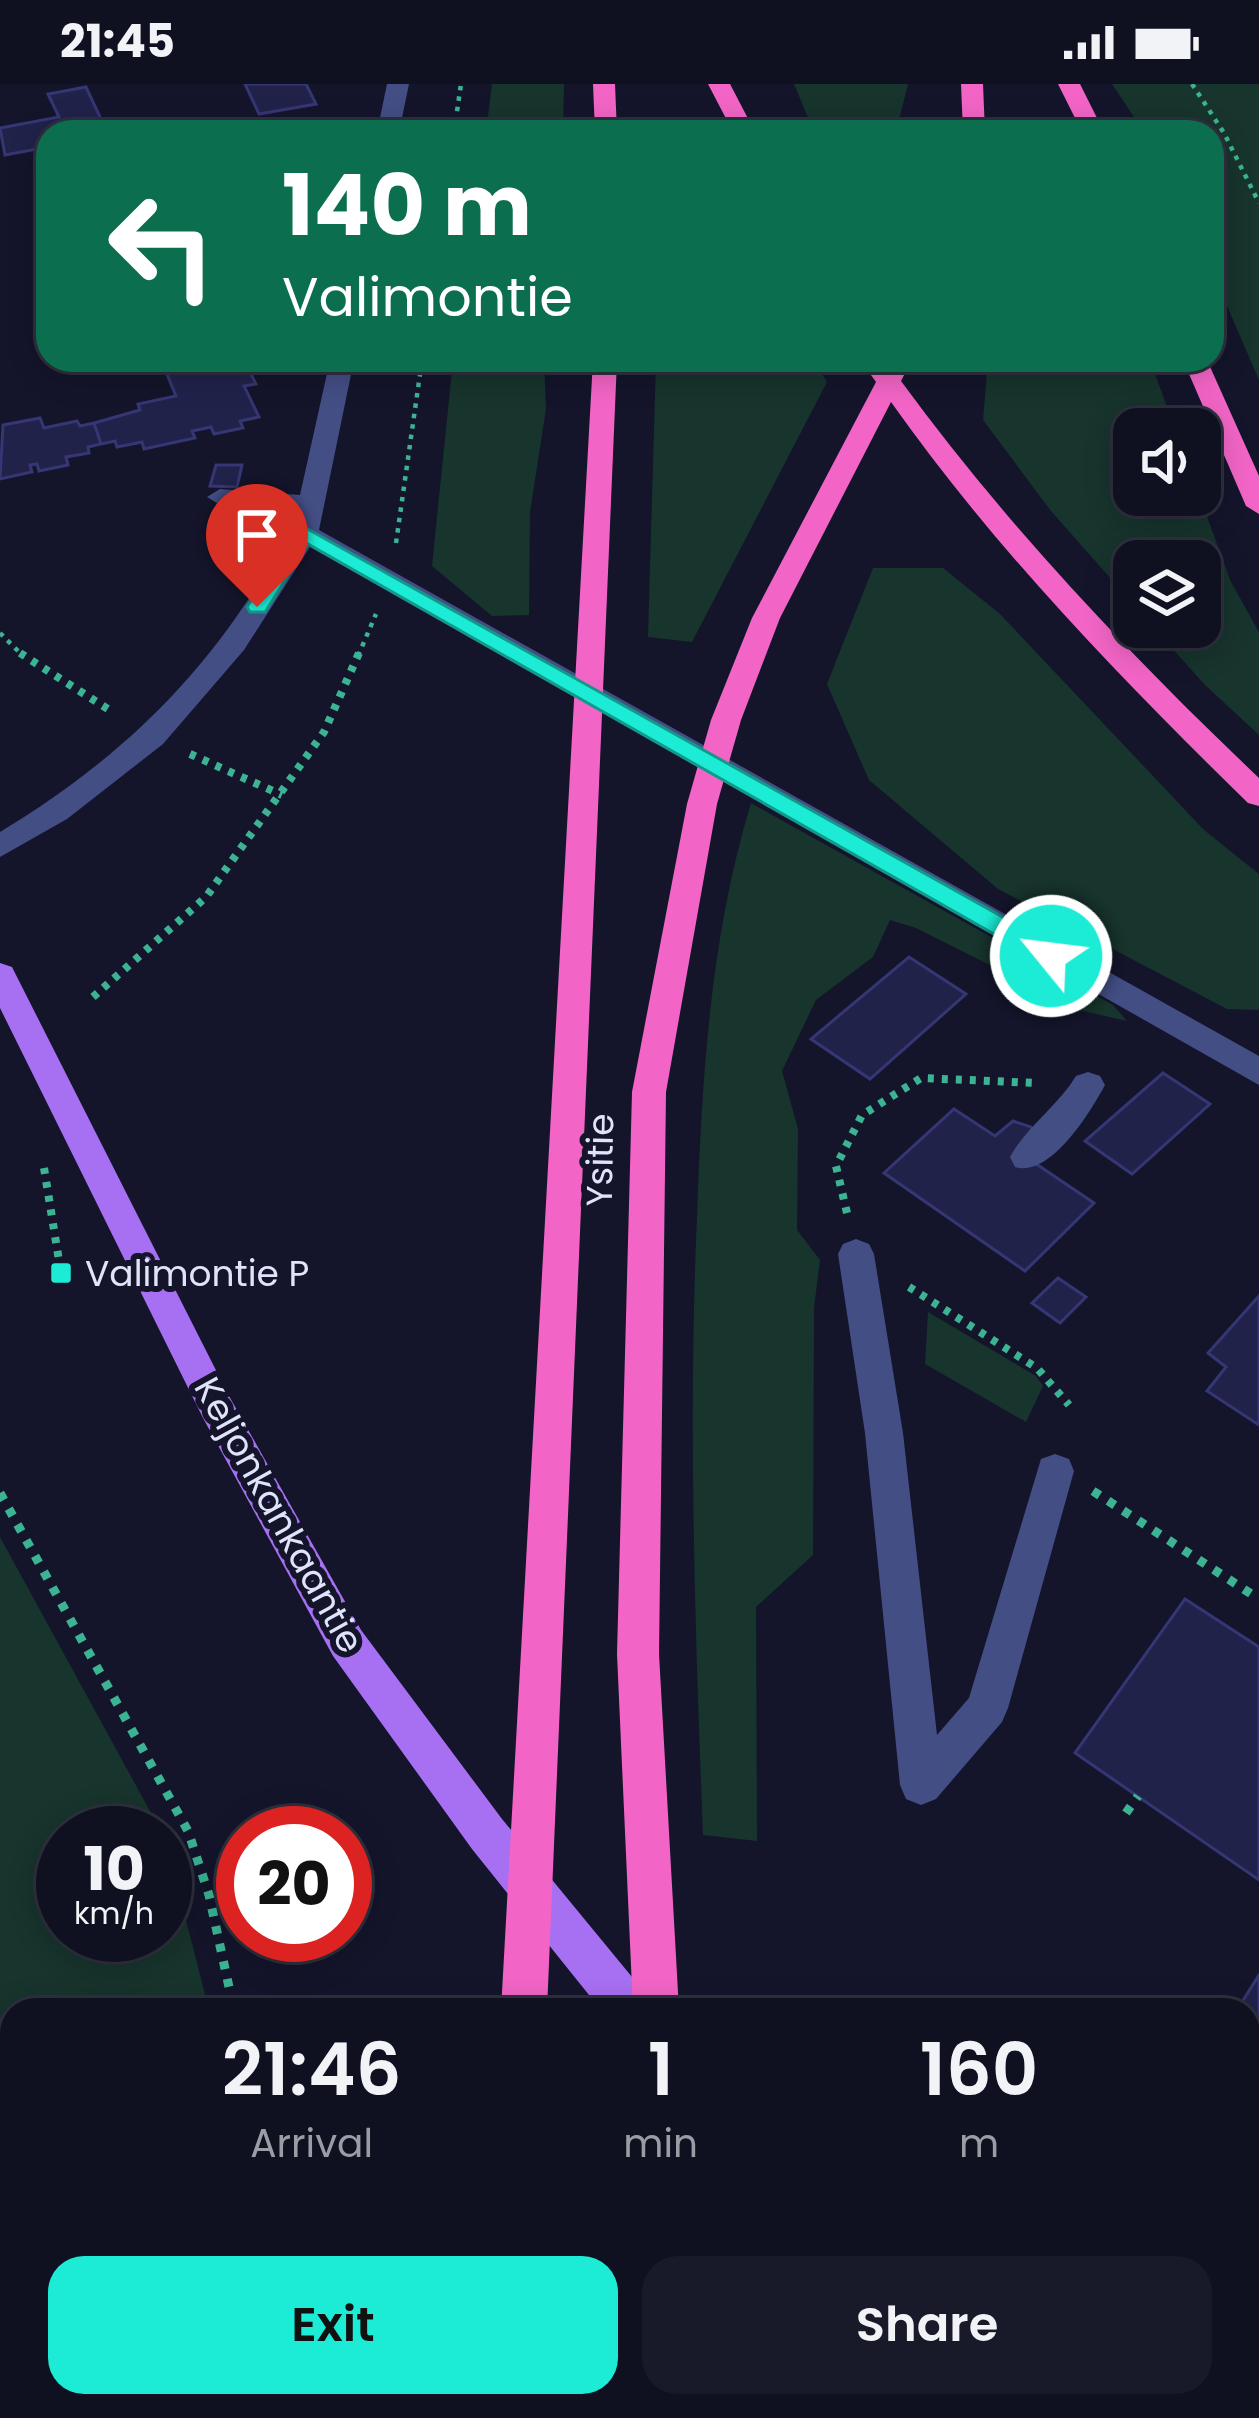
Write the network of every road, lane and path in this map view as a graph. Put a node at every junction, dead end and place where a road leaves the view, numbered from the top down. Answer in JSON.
{"nodes":[{"id":1,"x":398,"y":84,"type":"edge"},
{"id":2,"x":461,"y":84,"type":"edge"},
{"id":3,"x":604,"y":84,"type":"edge"},
{"id":4,"x":719,"y":84,"type":"edge"},
{"id":5,"x":972,"y":84,"type":"edge"},
{"id":6,"x":1069,"y":84,"type":"edge"},
{"id":7,"x":1192,"y":84,"type":"edge"},
{"id":8,"x":390,"y":120,"type":"edge"},
{"id":9,"x":456,"y":120,"type":"edge"},
{"id":10,"x":606,"y":120,"type":"edge"},
{"id":11,"x":738,"y":120,"type":"edge"},
{"id":12,"x":974,"y":120,"type":"edge"},
{"id":13,"x":1087,"y":120,"type":"edge"},
{"id":14,"x":1212,"y":120,"type":"edge"},
{"id":15,"x":1224,"y":141,"type":"edge"},
{"id":16,"x":1259,"y":203,"type":"edge"},
{"id":17,"x":340,"y":372,"type":"edge"},
{"id":18,"x":420,"y":372,"type":"edge"},
{"id":19,"x":604,"y":372,"type":"edge"},
{"id":20,"x":883,"y":372,"type":"edge"},
{"id":21,"x":894,"y":372,"type":"edge"},
{"id":22,"x":1200,"y":372,"type":"edge"},
{"id":23,"x":220,"y":497,"type":"dead end"},
{"id":24,"x":312,"y":503,"type":"junction"},
{"id":25,"x":1259,"y":506,"type":"edge"},
{"id":26,"x":304,"y":533,"type":"junction"},
{"id":27,"x":390,"y":580,"type":"junction"},
{"id":28,"x":1259,"y":796,"type":"edge"},
{"id":29,"x":0,"y":846,"type":"edge"},
{"id":30,"x":0,"y":975,"type":"edge"},
{"id":31,"x":94,"y":998,"type":"dead end"},
{"id":32,"x":1259,"y":1072,"type":"edge"},
{"id":33,"x":1088,"y":1085,"type":"joint"},
{"id":34,"x":1027,"y":1157,"type":"dead end"},
{"id":35,"x":43,"y":1160,"type":"dead end"},
{"id":36,"x":856,"y":1254,"type":"junction"},
{"id":37,"x":61,"y":1273,"type":"dead end"},
{"id":38,"x":1069,"y":1405,"type":"dead end"},
{"id":39,"x":1055,"y":1472,"type":"dead end"},
{"id":40,"x":0,"y":1493,"type":"edge"},
{"id":41,"x":1129,"y":1515,"type":"dead end"},
{"id":42,"x":1259,"y":1599,"type":"edge"},
{"id":43,"x":1138,"y":1796,"type":"dead end"},
{"id":44,"x":1126,"y":1813,"type":"dead end"},
{"id":45,"x":231,"y":1998,"type":"edge"},
{"id":46,"x":525,"y":1998,"type":"edge"},
{"id":47,"x":620,"y":1998,"type":"edge"},
{"id":48,"x":655,"y":1998,"type":"edge"}],
"edges":[{"from":1,"to":8,"type":"street"},
{"from":2,"to":9,"type":"path"},
{"from":3,"to":10,"type":"highway"},
{"from":4,"to":11,"type":"highway"},
{"from":5,"to":12,"type":"highway"},
{"from":6,"to":13,"type":"highway"},
{"from":7,"to":14,"type":"path"},
{"from":15,"to":16,"type":"path"},
{"from":17,"to":24,"type":"street"},
{"from":18,"to":27,"type":"path"},
{"from":19,"to":46,"type":"highway"},
{"from":20,"to":28,"type":"highway"},
{"from":21,"to":48,"type":"highway","name":"Ysitie"},
{"from":22,"to":25,"type":"highway"},
{"from":23,"to":24,"type":"street"},
{"from":24,"to":26,"type":"street"},
{"from":26,"to":27,"type":"street"},
{"from":26,"to":29,"type":"street"},
{"from":27,"to":31,"type":"path"},
{"from":27,"to":32,"type":"street"},
{"from":30,"to":47,"type":"main road","name":"Keljonkankaantie"},
{"from":33,"to":34,"type":"street"},
{"from":33,"to":36,"type":"path"},
{"from":35,"to":37,"type":"path"},
{"from":36,"to":38,"type":"path"},
{"from":36,"to":39,"type":"street"},
{"from":40,"to":45,"type":"path"},
{"from":41,"to":42,"type":"path"},
{"from":43,"to":44,"type":"path"}]}
